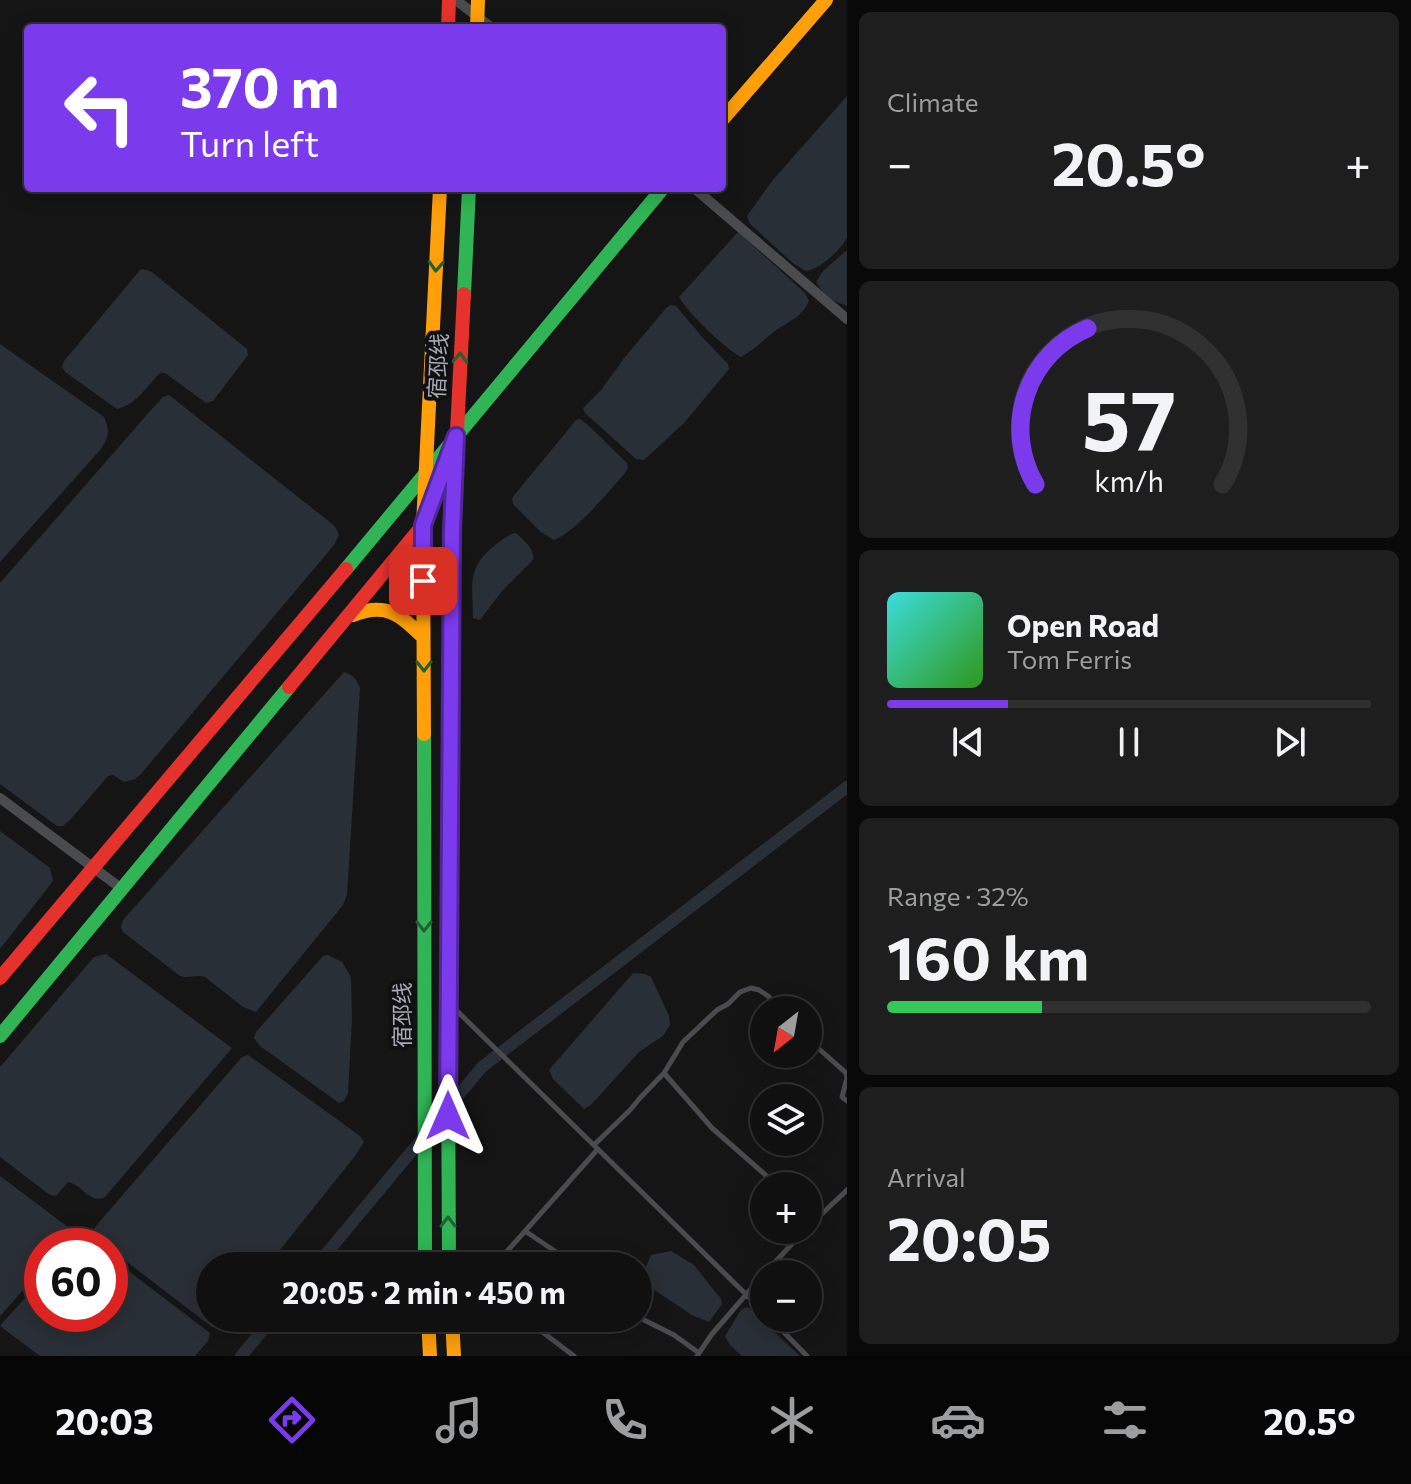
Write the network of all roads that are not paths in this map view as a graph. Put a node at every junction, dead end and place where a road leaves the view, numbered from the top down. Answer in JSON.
{"nodes":[{"id":1,"x":449,"y":0,"type":"edge"},
{"id":2,"x":456,"y":0,"type":"edge"},
{"id":3,"x":478,"y":0,"type":"edge"},
{"id":4,"x":826,"y":0,"type":"edge"},
{"id":5,"x":477,"y":22,"type":"edge"},
{"id":6,"x":448,"y":24,"type":"edge"},
{"id":7,"x":726,"y":115,"type":"edge"},
{"id":8,"x":440,"y":192,"type":"edge"},
{"id":9,"x":469,"y":192,"type":"edge"},
{"id":10,"x":660,"y":192,"type":"edge"},
{"id":11,"x":699,"y":192,"type":"edge"},
{"id":12,"x":847,"y":319,"type":"edge"},
{"id":13,"x":456,"y":436,"type":"junction"},
{"id":14,"x":426,"y":475,"type":"junction"},
{"id":15,"x":423,"y":525,"type":"junction"},
{"id":16,"x":346,"y":619,"type":"junction"},
{"id":17,"x":423,"y":637,"type":"junction"},
{"id":18,"x":0,"y":798,"type":"edge"},
{"id":19,"x":94,"y":867,"type":"junction"},
{"id":20,"x":122,"y":889,"type":"junction"},
{"id":21,"x":0,"y":978,"type":"edge"},
{"id":22,"x":768,"y":996,"type":"edge"},
{"id":23,"x":449,"y":1003,"type":"junction"},
{"id":24,"x":0,"y":1036,"type":"edge"},
{"id":25,"x":822,"y":1052,"type":"edge"},
{"id":26,"x":664,"y":1073,"type":"junction"},
{"id":27,"x":847,"y":1078,"type":"edge"},
{"id":28,"x":847,"y":1101,"type":"edge"},
{"id":29,"x":596,"y":1147,"type":"junction"},
{"id":30,"x":762,"y":1172,"type":"edge"},
{"id":31,"x":847,"y":1190,"type":"edge"},
{"id":32,"x":822,"y":1213,"type":"edge"},
{"id":33,"x":525,"y":1231,"type":"junction"},
{"id":34,"x":793,"y":1244,"type":"edge"},
{"id":35,"x":425,"y":1252,"type":"edge"},
{"id":36,"x":449,"y":1252,"type":"edge"},
{"id":37,"x":506,"y":1252,"type":"edge"},
{"id":38,"x":556,"y":1252,"type":"edge"},
{"id":39,"x":777,"y":1260,"type":"edge"},
{"id":40,"x":750,"y":1290,"type":"edge"},
{"id":41,"x":746,"y":1294,"type":"junction"},
{"id":42,"x":750,"y":1298,"type":"edge"},
{"id":43,"x":652,"y":1324,"type":"edge"},
{"id":44,"x":429,"y":1332,"type":"edge"},
{"id":45,"x":453,"y":1332,"type":"edge"},
{"id":46,"x":542,"y":1332,"type":"edge"},
{"id":47,"x":784,"y":1332,"type":"edge"},
{"id":48,"x":698,"y":1354,"type":"edge"},
{"id":49,"x":430,"y":1356,"type":"edge"},
{"id":50,"x":454,"y":1356,"type":"edge"},
{"id":51,"x":574,"y":1356,"type":"edge"},
{"id":52,"x":807,"y":1356,"type":"edge"}],
"edges":[{"from":1,"to":6,"type":"main road"},
{"from":2,"to":5,"type":"street"},
{"from":3,"to":5,"type":"main road"},
{"from":4,"to":7,"type":"main road"},
{"from":8,"to":14,"type":"main road","name":"宿邳线","one_way":true},
{"from":13,"to":9,"type":"main road","name":"宿邳线","one_way":true},
{"from":10,"to":13,"type":"main road"},
{"from":11,"to":12,"type":"street"},
{"from":13,"to":14,"type":"main road"},
{"from":13,"to":15,"type":"main road"},
{"from":13,"to":23,"type":"main road","name":"宿邳线"},
{"from":14,"to":15,"type":"main road","name":"宿邳线"},
{"from":14,"to":19,"type":"main road"},
{"from":15,"to":16,"type":"main road"},
{"from":15,"to":17,"type":"main road","name":"宿邳线"},
{"from":16,"to":17,"type":"main road"},
{"from":16,"to":20,"type":"main road"},
{"from":17,"to":35,"type":"main road","name":"宿邳线","one_way":true},
{"from":18,"to":19,"type":"street"},
{"from":19,"to":20,"type":"street"},
{"from":19,"to":21,"type":"main road"},
{"from":20,"to":24,"type":"main road"},
{"from":22,"to":26,"type":"lane"},
{"from":23,"to":29,"type":"lane"},
{"from":36,"to":23,"type":"main road","name":"宿邳线","one_way":true},
{"from":25,"to":27,"type":"lane"},
{"from":26,"to":29,"type":"lane"},
{"from":26,"to":30,"type":"lane"},
{"from":27,"to":28,"type":"lane"},
{"from":29,"to":33,"type":"lane"},
{"from":29,"to":41,"type":"lane"},
{"from":31,"to":32,"type":"lane"},
{"from":33,"to":37,"type":"lane"},
{"from":33,"to":38,"type":"lane"},
{"from":34,"to":39,"type":"lane"},
{"from":40,"to":41,"type":"lane"},
{"from":41,"to":42,"type":"lane"},
{"from":41,"to":48,"type":"lane"},
{"from":43,"to":48,"type":"lane"},
{"from":44,"to":49,"type":"main road"},
{"from":45,"to":50,"type":"main road"},
{"from":46,"to":51,"type":"lane"},
{"from":47,"to":52,"type":"lane"}]}
